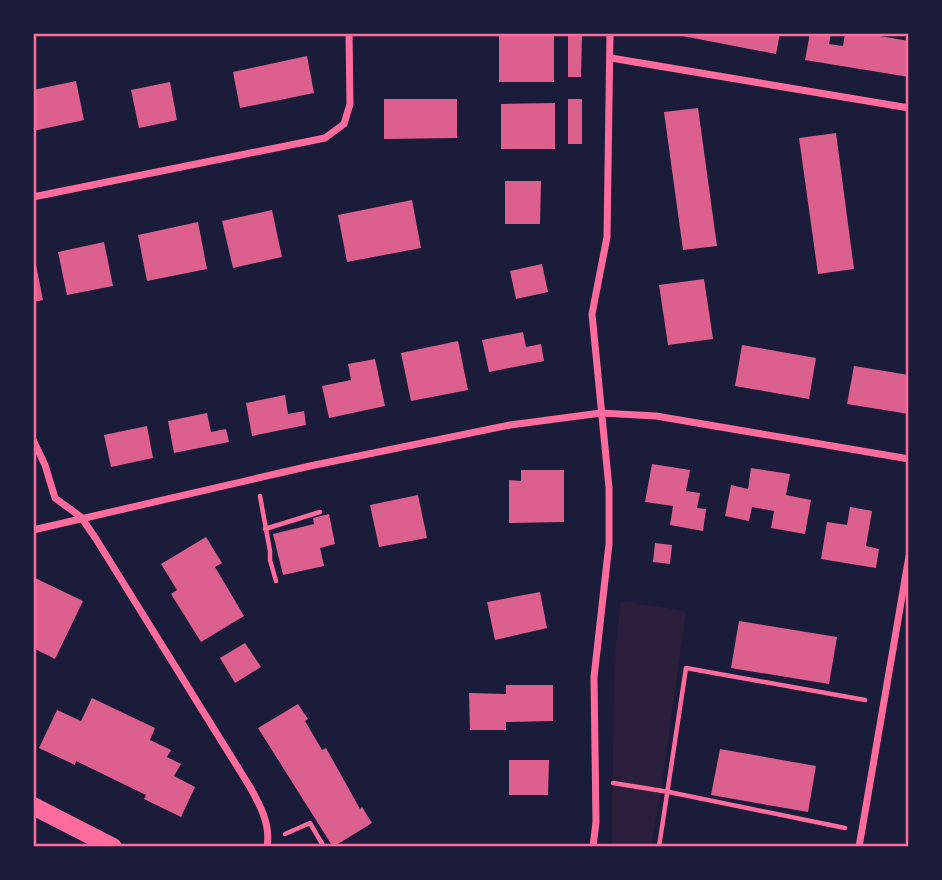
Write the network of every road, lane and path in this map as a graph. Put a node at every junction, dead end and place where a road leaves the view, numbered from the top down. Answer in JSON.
{"nodes":[{"id":1,"x":349,"y":33,"type":"edge"},
{"id":2,"x":610,"y":33,"type":"edge"},
{"id":3,"x":611,"y":58,"type":"junction"},
{"id":4,"x":909,"y":108,"type":"edge"},
{"id":5,"x":33,"y":197,"type":"edge"},
{"id":6,"x":601,"y":413,"type":"junction"},
{"id":7,"x":33,"y":440,"type":"edge"},
{"id":8,"x":909,"y":459,"type":"edge"},
{"id":9,"x":257,"y":478,"type":"junction"},
{"id":10,"x":320,"y":512,"type":"dead end"},
{"id":11,"x":81,"y":517,"type":"junction"},
{"id":12,"x":265,"y":528,"type":"junction"},
{"id":13,"x":33,"y":530,"type":"edge"},
{"id":14,"x":909,"y":555,"type":"edge"},
{"id":15,"x":276,"y":581,"type":"dead end"},
{"id":16,"x":884,"y":703,"type":"junction"},
{"id":17,"x":595,"y":780,"type":"junction"},
{"id":18,"x":669,"y":792,"type":"junction"},
{"id":19,"x":33,"y":806,"type":"edge"},
{"id":20,"x":862,"y":831,"type":"junction"},
{"id":21,"x":269,"y":838,"type":"junction"},
{"id":22,"x":113,"y":847,"type":"edge"},
{"id":23,"x":267,"y":847,"type":"edge"},
{"id":24,"x":324,"y":847,"type":"edge"},
{"id":25,"x":593,"y":847,"type":"edge"},
{"id":26,"x":659,"y":847,"type":"edge"},
{"id":27,"x":859,"y":847,"type":"edge"}],
"edges":[{"from":1,"to":5,"type":"street"},
{"from":2,"to":3,"type":"street"},
{"from":3,"to":4,"type":"street"},
{"from":3,"to":6,"type":"street"},
{"from":6,"to":8,"type":"street"},
{"from":6,"to":9,"type":"street"},
{"from":6,"to":17,"type":"street"},
{"from":7,"to":11,"type":"street"},
{"from":9,"to":11,"type":"street"},
{"from":9,"to":12,"type":"path"},
{"from":10,"to":12,"type":"path"},
{"from":11,"to":13,"type":"street"},
{"from":11,"to":21,"type":"street"},
{"from":12,"to":15,"type":"path"},
{"from":14,"to":16,"type":"street"},
{"from":16,"to":18,"type":"path"},
{"from":16,"to":20,"type":"street"},
{"from":17,"to":18,"type":"path"},
{"from":17,"to":25,"type":"street"},
{"from":18,"to":20,"type":"path"},
{"from":18,"to":26,"type":"path"},
{"from":19,"to":22,"type":"main road"},
{"from":20,"to":27,"type":"street"},
{"from":21,"to":23,"type":"street"},
{"from":21,"to":24,"type":"path"}]}
